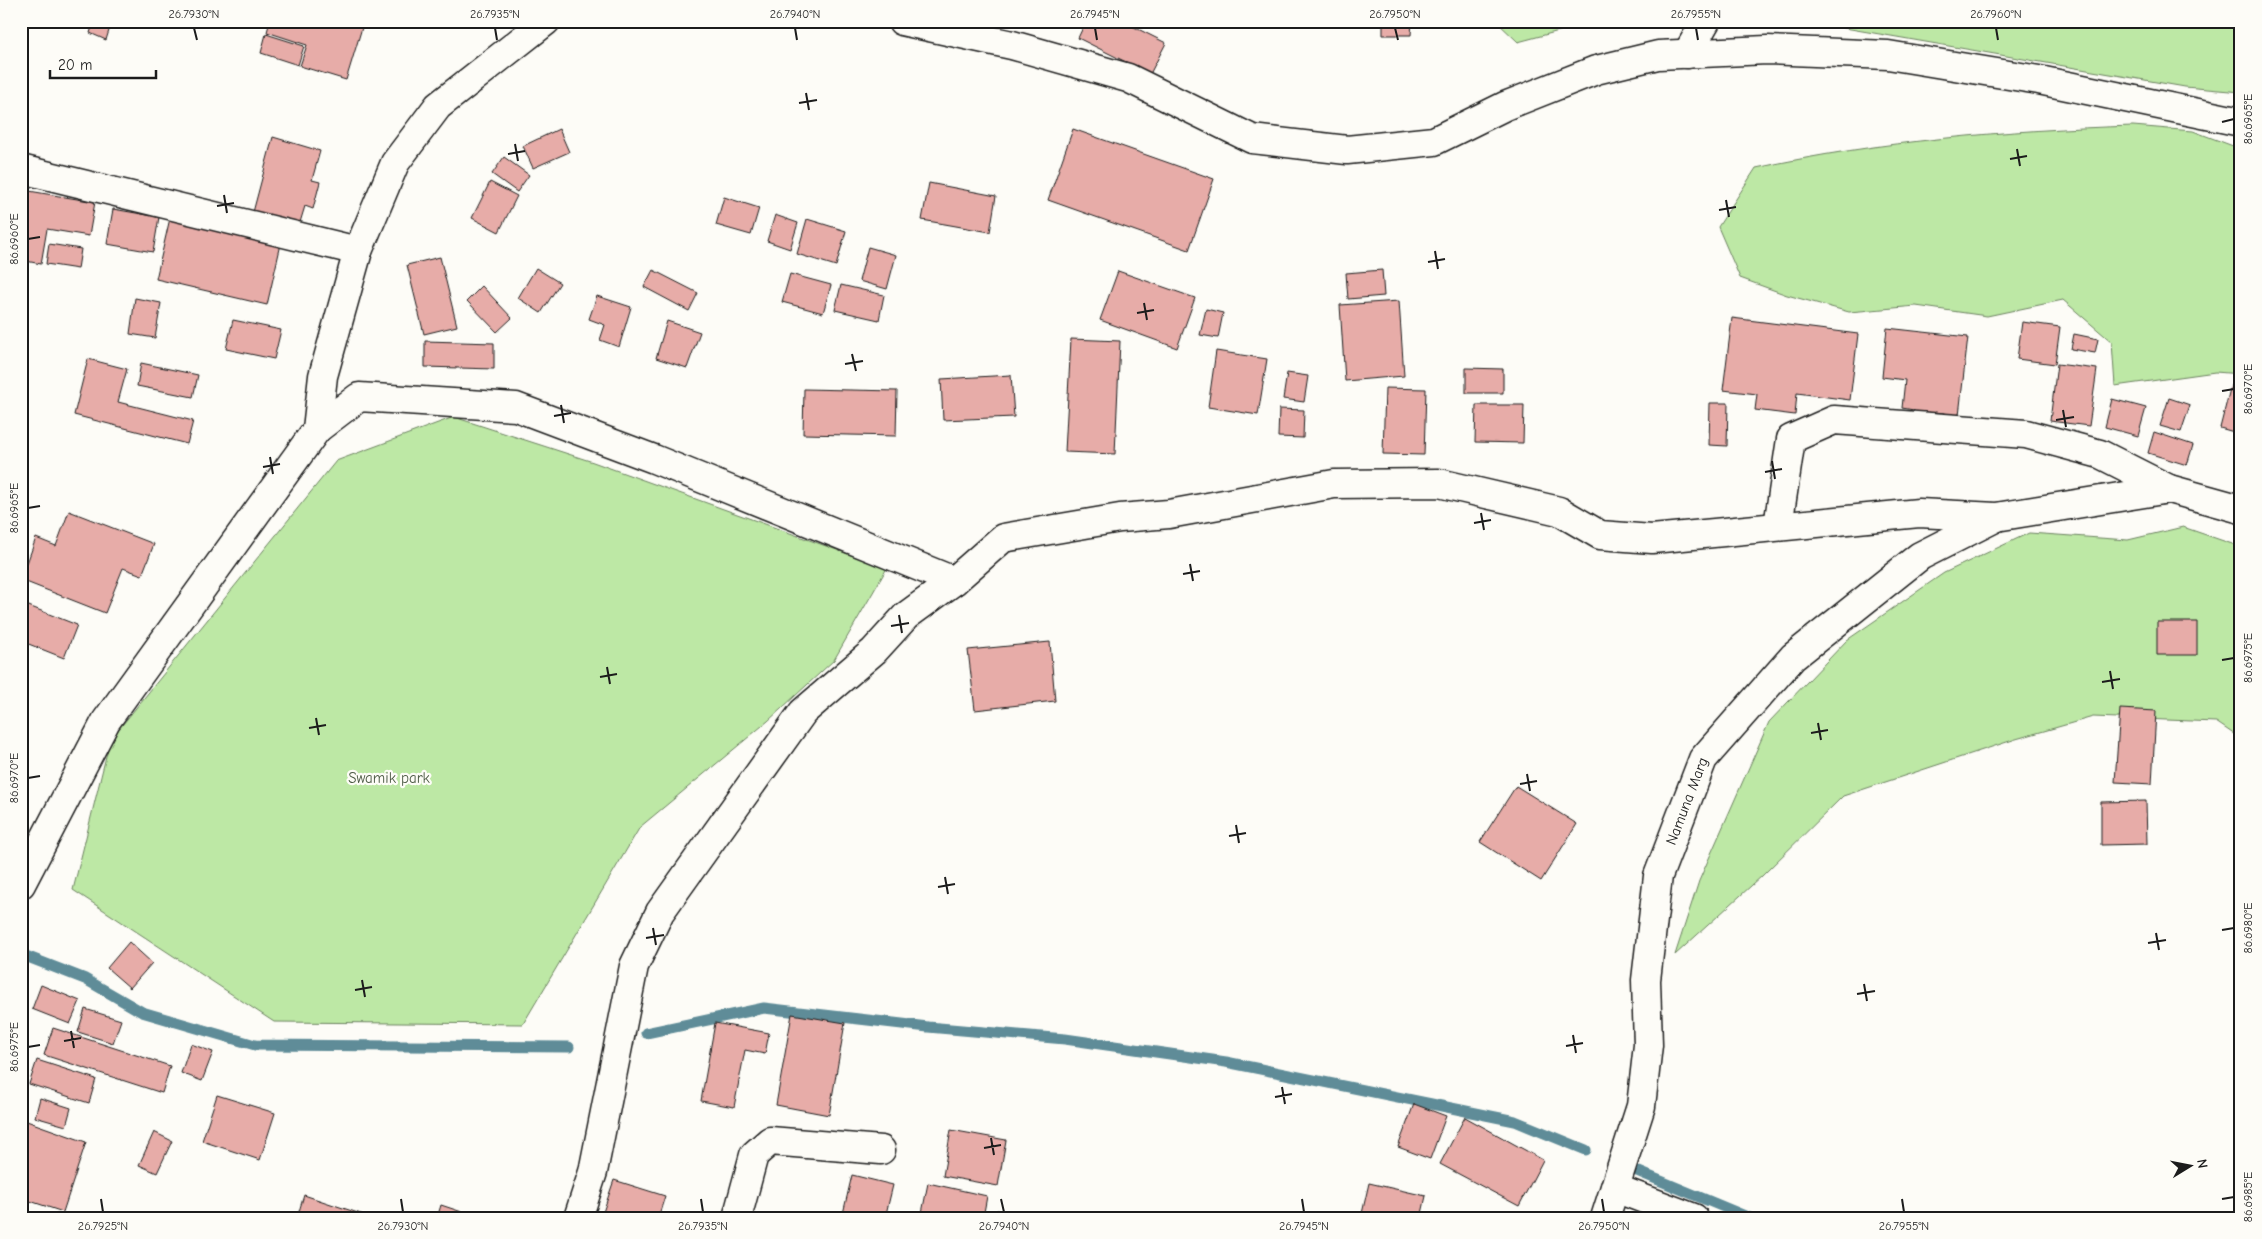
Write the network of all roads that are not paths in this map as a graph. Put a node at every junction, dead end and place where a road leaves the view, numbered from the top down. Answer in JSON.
{"nodes":[{"id":1,"x":546,"y":21,"type":"edge"},
{"id":2,"x":902,"y":21,"type":"edge"},
{"id":3,"x":1706,"y":21,"type":"edge"},
{"id":4,"x":1687,"y":54,"type":"junction"},
{"id":5,"x":2241,"y":122,"type":"edge"},
{"id":6,"x":21,"y":169,"type":"edge"},
{"id":7,"x":358,"y":251,"type":"junction"},
{"id":8,"x":317,"y":429,"type":"junction"},
{"id":9,"x":2169,"y":489,"type":"junction"},
{"id":10,"x":2241,"y":509,"type":"edge"},
{"id":11,"x":1996,"y":517,"type":"junction"},
{"id":12,"x":1778,"y":526,"type":"junction"},
{"id":13,"x":954,"y":581,"type":"junction"},
{"id":14,"x":21,"y":884,"type":"edge"},
{"id":15,"x":881,"y":1150,"type":"dead end"},
{"id":16,"x":1614,"y":1188,"type":"junction"},
{"id":17,"x":578,"y":1218,"type":"edge"},
{"id":18,"x":737,"y":1218,"type":"edge"},
{"id":19,"x":1606,"y":1218,"type":"edge"},
{"id":20,"x":1694,"y":1218,"type":"edge"}],
"edges":[{"from":1,"to":7,"type":"street"},
{"from":2,"to":4,"type":"street"},
{"from":3,"to":4,"type":"street"},
{"from":4,"to":5,"type":"street"},
{"from":6,"to":7,"type":"street"},
{"from":7,"to":8,"type":"street"},
{"from":8,"to":13,"type":"street"},
{"from":8,"to":14,"type":"street"},
{"from":9,"to":10,"type":"street"},
{"from":9,"to":11,"type":"street"},
{"from":9,"to":12,"type":"street"},
{"from":11,"to":12,"type":"street"},
{"from":11,"to":16,"type":"street","name":"Namuna Marg"},
{"from":12,"to":13,"type":"street"},
{"from":13,"to":17,"type":"street"},
{"from":15,"to":18,"type":"street"},
{"from":16,"to":19,"type":"street","name":"Namuna Marg"},
{"from":16,"to":20,"type":"street"}]}
